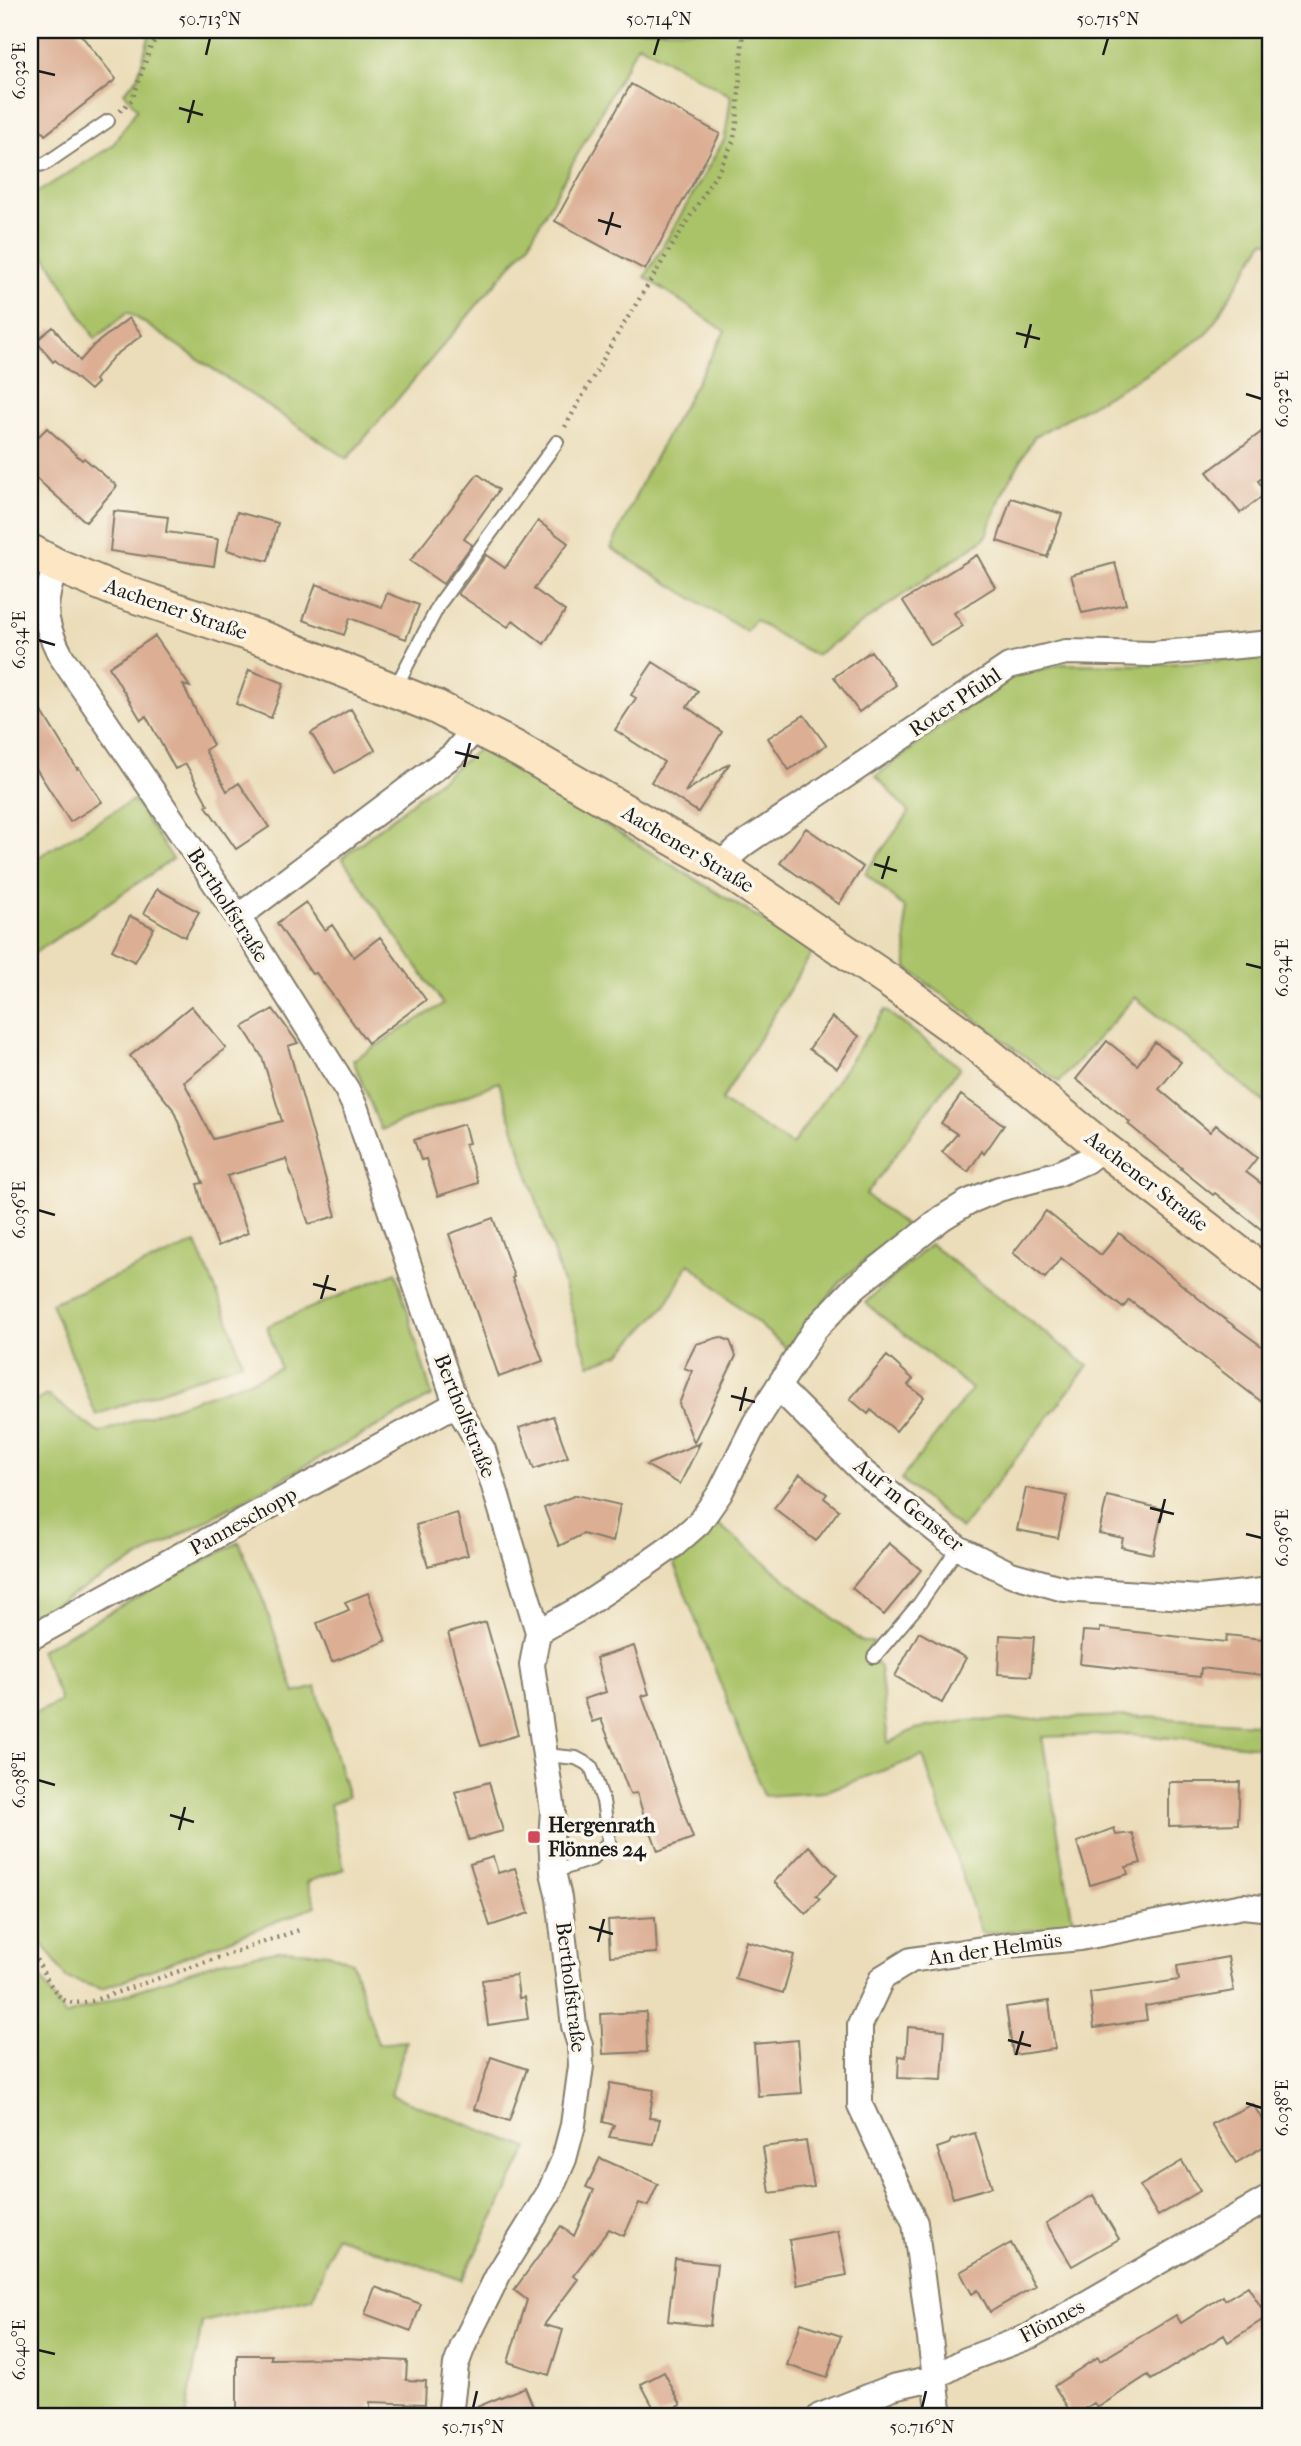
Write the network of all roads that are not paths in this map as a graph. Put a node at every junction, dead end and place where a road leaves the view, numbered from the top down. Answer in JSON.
{"nodes":[{"id":1,"x":108,"y":121,"type":"road end"},
{"id":2,"x":30,"y":166,"type":"edge"},
{"id":3,"x":557,"y":442,"type":"road end"},
{"id":4,"x":43,"y":558,"type":"edge"},
{"id":5,"x":1271,"y":643,"type":"edge"},
{"id":6,"x":394,"y":690,"type":"junction"},
{"id":7,"x":476,"y":727,"type":"junction"},
{"id":8,"x":719,"y":865,"type":"junction"},
{"id":9,"x":238,"y":917,"type":"junction"},
{"id":10,"x":1103,"y":1148,"type":"junction"},
{"id":11,"x":1271,"y":1278,"type":"edge"},
{"id":12,"x":778,"y":1387,"type":"junction"},
{"id":13,"x":456,"y":1404,"type":"junction"},
{"id":14,"x":958,"y":1548,"type":"junction"},
{"id":15,"x":1271,"y":1590,"type":"edge"},
{"id":16,"x":538,"y":1632,"type":"junction"},
{"id":17,"x":30,"y":1638,"type":"edge"},
{"id":18,"x":874,"y":1657,"type":"dead end"},
{"id":19,"x":545,"y":1755,"type":"junction"},
{"id":20,"x":553,"y":1872,"type":"junction"},
{"id":21,"x":1271,"y":1909,"type":"edge"},
{"id":22,"x":1271,"y":2197,"type":"edge"},
{"id":23,"x":933,"y":2378,"type":"junction"},
{"id":24,"x":450,"y":2416,"type":"edge"},
{"id":25,"x":820,"y":2416,"type":"edge"},
{"id":26,"x":940,"y":2416,"type":"edge"}],
"edges":[{"from":1,"to":2,"type":"lane"},
{"from":3,"to":6,"type":"lane"},
{"from":4,"to":6,"type":"street","name":"Aachener Straße"},
{"from":4,"to":9,"type":"street","name":"Bertholfstraße"},
{"from":5,"to":8,"type":"street","name":"Roter Pfuhl"},
{"from":6,"to":7,"type":"street","name":"Aachener Straße"},
{"from":7,"to":8,"type":"street","name":"Aachener Straße"},
{"from":7,"to":9,"type":"street"},
{"from":8,"to":10,"type":"street","name":"Aachener Straße"},
{"from":9,"to":13,"type":"street","name":"Bertholfstraße"},
{"from":10,"to":11,"type":"street","name":"Aachener Straße"},
{"from":10,"to":12,"type":"street"},
{"from":12,"to":14,"type":"street","name":"Auf'm Genster"},
{"from":12,"to":16,"type":"street"},
{"from":13,"to":16,"type":"street","name":"Bertholfstraße"},
{"from":13,"to":17,"type":"street","name":"Panneschopp"},
{"from":14,"to":15,"type":"street","name":"Auf'm Genster"},
{"from":14,"to":18,"type":"lane"},
{"from":16,"to":19,"type":"street","name":"Bertholfstraße"},
{"from":19,"to":20,"type":"street","name":"Bertholfstraße"},
{"from":19,"to":20,"type":"lane"},
{"from":20,"to":24,"type":"street","name":"Bertholfstraße"},
{"from":21,"to":23,"type":"street","name":"An der Helmüs"},
{"from":22,"to":23,"type":"street","name":"Flönnes"},
{"from":23,"to":25,"type":"street","name":"Flönnes"},
{"from":23,"to":26,"type":"street","name":"An der Helmüs"}]}
